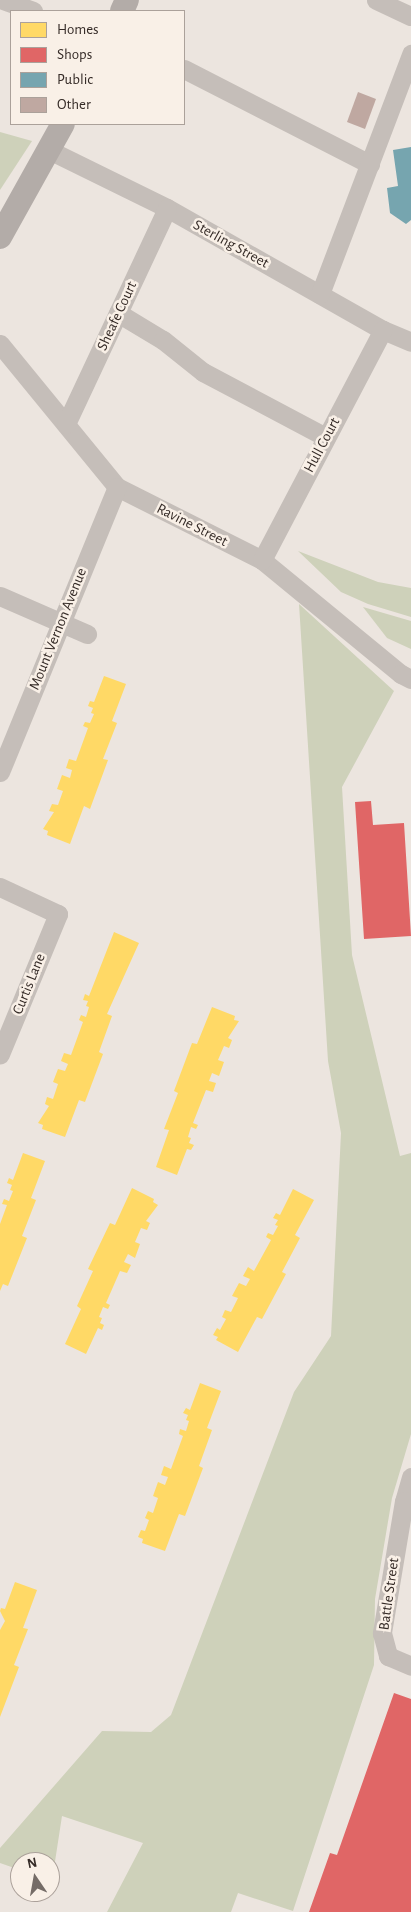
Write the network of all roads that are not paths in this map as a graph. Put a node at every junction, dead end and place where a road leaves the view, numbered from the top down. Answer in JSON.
{"nodes":[{"id":1,"x":3,"y":0,"type":"edge"},
{"id":2,"x":376,"y":0,"type":"edge"},
{"id":3,"x":402,"y":9,"type":"edge"},
{"id":4,"x":30,"y":10,"type":"edge"},
{"id":5,"x":411,"y":54,"type":"edge"},
{"id":6,"x":185,"y":70,"type":"edge"},
{"id":7,"x":62,"y":125,"type":"edge"},
{"id":8,"x":49,"y":150,"type":"junction"},
{"id":9,"x":370,"y":164,"type":"junction"},
{"id":10,"x":167,"y":208,"type":"junction"},
{"id":11,"x":0,"y":236,"type":"edge"},
{"id":12,"x":320,"y":294,"type":"junction"},
{"id":13,"x":118,"y":313,"type":"junction"},
{"id":14,"x":383,"y":330,"type":"junction"},
{"id":15,"x":411,"y":342,"type":"edge"},
{"id":16,"x":0,"y":344,"type":"edge"},
{"id":17,"x":66,"y":424,"type":"junction"},
{"id":18,"x":326,"y":437,"type":"junction"},
{"id":19,"x":117,"y":487,"type":"junction"},
{"id":20,"x":262,"y":560,"type":"junction"},
{"id":21,"x":0,"y":596,"type":"edge"},
{"id":22,"x":61,"y":622,"type":"junction"},
{"id":23,"x":87,"y":634,"type":"dead end"},
{"id":24,"x":411,"y":679,"type":"edge"},
{"id":25,"x":0,"y":772,"type":"edge"},
{"id":26,"x":0,"y":887,"type":"edge"},
{"id":27,"x":0,"y":1054,"type":"edge"},
{"id":28,"x":411,"y":1477,"type":"edge"},
{"id":29,"x":411,"y":1666,"type":"edge"}],
"edges":[{"from":1,"to":4,"type":"street"},
{"from":2,"to":3,"type":"street"},
{"from":5,"to":9,"type":"street"},
{"from":6,"to":9,"type":"street"},
{"from":7,"to":8,"type":"main road"},
{"from":8,"to":10,"type":"street","name":"Sterling Street"},
{"from":8,"to":11,"type":"main road"},
{"from":9,"to":12,"type":"street"},
{"from":10,"to":12,"type":"street","name":"Sterling Street"},
{"from":10,"to":13,"type":"street","name":"Sheafe Court"},
{"from":12,"to":14,"type":"street","name":"Sterling Street"},
{"from":13,"to":17,"type":"street","name":"Sheafe Court"},
{"from":13,"to":18,"type":"street"},
{"from":14,"to":15,"type":"street","name":"Sterling Street"},
{"from":14,"to":18,"type":"street","name":"Hull Court"},
{"from":16,"to":17,"type":"street","name":"Ravine Street"},
{"from":17,"to":19,"type":"street","name":"Ravine Street"},
{"from":18,"to":20,"type":"street","name":"Hull Court"},
{"from":19,"to":20,"type":"street","name":"Ravine Street"},
{"from":19,"to":22,"type":"street","name":"Mount Vernon Avenue"},
{"from":20,"to":24,"type":"street","name":"Ravine Street"},
{"from":21,"to":22,"type":"street"},
{"from":22,"to":23,"type":"street"},
{"from":22,"to":25,"type":"street","name":"Mount Vernon Avenue"},
{"from":26,"to":27,"type":"street","name":"Curtis Lane"},
{"from":28,"to":29,"type":"street","name":"Battle Street"}]}
